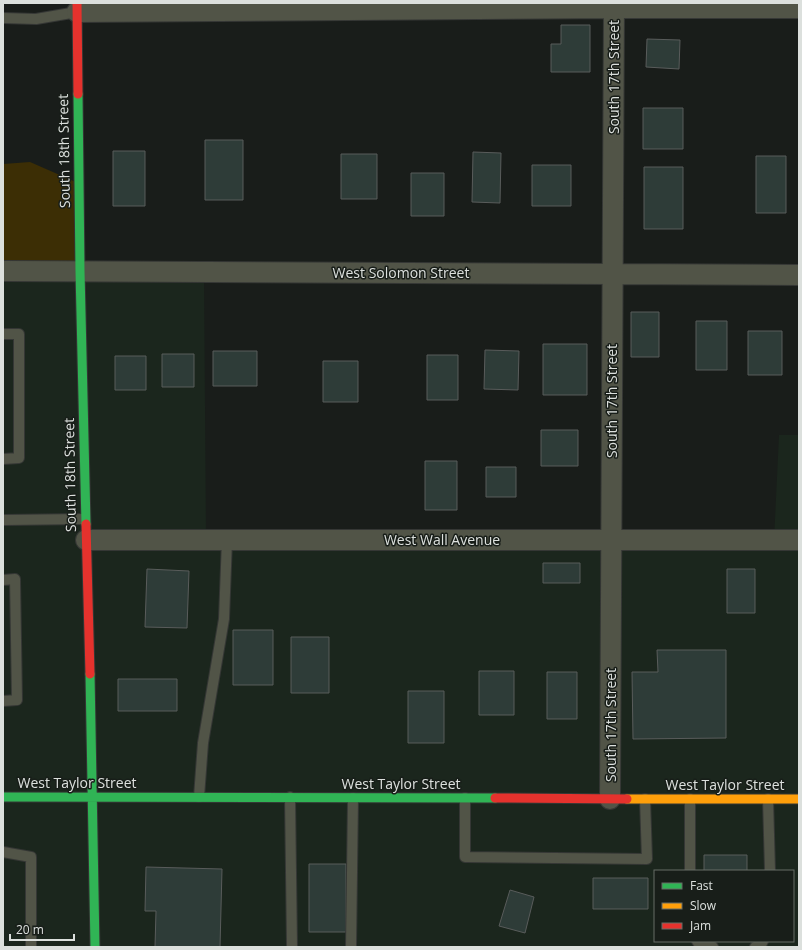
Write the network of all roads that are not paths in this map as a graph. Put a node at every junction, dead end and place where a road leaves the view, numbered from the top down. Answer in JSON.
{"nodes":[{"id":1,"x":614,"y":5,"type":"edge"},
{"id":2,"x":77,"y":8,"type":"edge"},
{"id":3,"x":799,"y":8,"type":"edge"},
{"id":4,"x":3,"y":18,"type":"edge"},
{"id":5,"x":3,"y":271,"type":"edge"},
{"id":6,"x":80,"y":271,"type":"junction"},
{"id":7,"x":612,"y":275,"type":"junction"},
{"id":8,"x":799,"y":275,"type":"edge"},
{"id":9,"x":3,"y":334,"type":"edge"},
{"id":10,"x":3,"y":459,"type":"edge"},
{"id":11,"x":85,"y":519,"type":"junction"},
{"id":12,"x":3,"y":520,"type":"edge"},
{"id":13,"x":86,"y":540,"type":"junction"},
{"id":14,"x":227,"y":540,"type":"junction"},
{"id":15,"x":799,"y":540,"type":"edge"},
{"id":16,"x":611,"y":541,"type":"junction"},
{"id":17,"x":3,"y":580,"type":"edge"},
{"id":18,"x":3,"y":701,"type":"edge"},
{"id":19,"x":3,"y":797,"type":"edge"},
{"id":20,"x":199,"y":797,"type":"junction"},
{"id":21,"x":290,"y":797,"type":"junction"},
{"id":22,"x":93,"y":798,"type":"junction"},
{"id":23,"x":353,"y":798,"type":"junction"},
{"id":24,"x":465,"y":798,"type":"junction"},
{"id":25,"x":610,"y":799,"type":"junction"},
{"id":26,"x":645,"y":799,"type":"junction"},
{"id":27,"x":690,"y":799,"type":"junction"},
{"id":28,"x":768,"y":799,"type":"junction"},
{"id":29,"x":799,"y":799,"type":"edge"},
{"id":30,"x":3,"y":852,"type":"edge"},
{"id":31,"x":690,"y":870,"type":"edge"},
{"id":32,"x":770,"y":870,"type":"edge"},
{"id":33,"x":763,"y":942,"type":"edge"},
{"id":34,"x":698,"y":944,"type":"edge"},
{"id":35,"x":31,"y":947,"type":"edge"},
{"id":36,"x":95,"y":947,"type":"edge"},
{"id":37,"x":292,"y":947,"type":"edge"},
{"id":38,"x":351,"y":947,"type":"edge"},
{"id":39,"x":713,"y":947,"type":"edge"},
{"id":40,"x":755,"y":947,"type":"edge"}],
"edges":[{"from":1,"to":2,"type":"street"},
{"from":1,"to":3,"type":"street"},
{"from":1,"to":7,"type":"street","name":"South 17th Street"},
{"from":2,"to":4,"type":"lane"},
{"from":2,"to":6,"type":"street","name":"South 18th Street"},
{"from":5,"to":6,"type":"street","name":"West Solomon Street"},
{"from":6,"to":7,"type":"street","name":"West Solomon Street"},
{"from":6,"to":11,"type":"street","name":"South 18th Street"},
{"from":7,"to":8,"type":"street","name":"West Solomon Street"},
{"from":7,"to":16,"type":"street","name":"South 17th Street"},
{"from":9,"to":10,"type":"lane"},
{"from":11,"to":12,"type":"lane"},
{"from":11,"to":13,"type":"street","name":"South 18th Street"},
{"from":13,"to":14,"type":"street","name":"West Wall Avenue"},
{"from":13,"to":22,"type":"street","name":"South 18th Street"},
{"from":14,"to":16,"type":"street","name":"West Wall Avenue"},
{"from":14,"to":20,"type":"lane"},
{"from":15,"to":16,"type":"street","name":"West Wall Avenue"},
{"from":16,"to":25,"type":"street","name":"South 17th Street"},
{"from":17,"to":18,"type":"lane"},
{"from":19,"to":22,"type":"street","name":"West Taylor Street"},
{"from":20,"to":21,"type":"street","name":"West Taylor Street"},
{"from":20,"to":22,"type":"street","name":"West Taylor Street"},
{"from":21,"to":23,"type":"street","name":"West Taylor Street"},
{"from":21,"to":37,"type":"lane"},
{"from":22,"to":36,"type":"street","name":"South 18th Street"},
{"from":23,"to":24,"type":"street","name":"West Taylor Street"},
{"from":23,"to":38,"type":"lane"},
{"from":24,"to":25,"type":"street","name":"West Taylor Street"},
{"from":24,"to":26,"type":"lane"},
{"from":25,"to":26,"type":"street","name":"West Taylor Street"},
{"from":26,"to":27,"type":"street","name":"West Taylor Street"},
{"from":27,"to":28,"type":"street","name":"West Taylor Street"},
{"from":27,"to":31,"type":"lane"},
{"from":28,"to":29,"type":"street","name":"West Taylor Street"},
{"from":28,"to":32,"type":"lane"},
{"from":30,"to":35,"type":"lane"},
{"from":33,"to":40,"type":"lane"},
{"from":34,"to":39,"type":"lane"}]}
